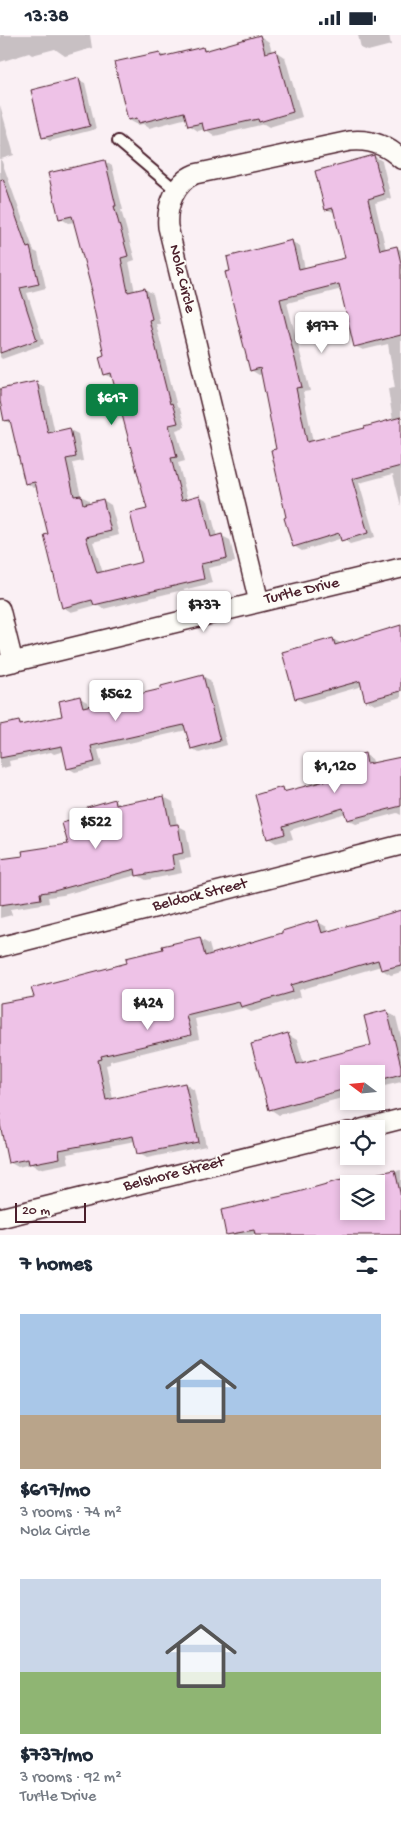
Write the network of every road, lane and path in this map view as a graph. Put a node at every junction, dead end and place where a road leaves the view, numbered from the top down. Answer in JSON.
{"nodes":[{"id":1,"x":118,"y":141,"type":"dead end"},
{"id":2,"x":401,"y":159,"type":"edge"},
{"id":3,"x":177,"y":191,"type":"junction"},
{"id":4,"x":401,"y":569,"type":"edge"},
{"id":5,"x":259,"y":602,"type":"junction"},
{"id":6,"x":0,"y":609,"type":"edge"},
{"id":7,"x":6,"y":664,"type":"edge"},
{"id":8,"x":401,"y":845,"type":"edge"},
{"id":9,"x":0,"y":947,"type":"edge"},
{"id":10,"x":401,"y":1119,"type":"edge"},
{"id":11,"x":385,"y":1123,"type":"edge"},
{"id":12,"x":340,"y":1134,"type":"edge"},
{"id":13,"x":0,"y":1218,"type":"edge"}],
"edges":[{"from":1,"to":3,"type":"lane"},
{"from":2,"to":3,"type":"street","name":"Nola Circle"},
{"from":3,"to":5,"type":"street","name":"Nola Circle"},
{"from":4,"to":5,"type":"street","name":"Turtle Drive"},
{"from":5,"to":7,"type":"street","name":"Turtle Drive"},
{"from":6,"to":7,"type":"street"},
{"from":8,"to":9,"type":"street","name":"Beldock Street"},
{"from":10,"to":11,"type":"street"},
{"from":12,"to":13,"type":"street","name":"Belshore Street"}]}
